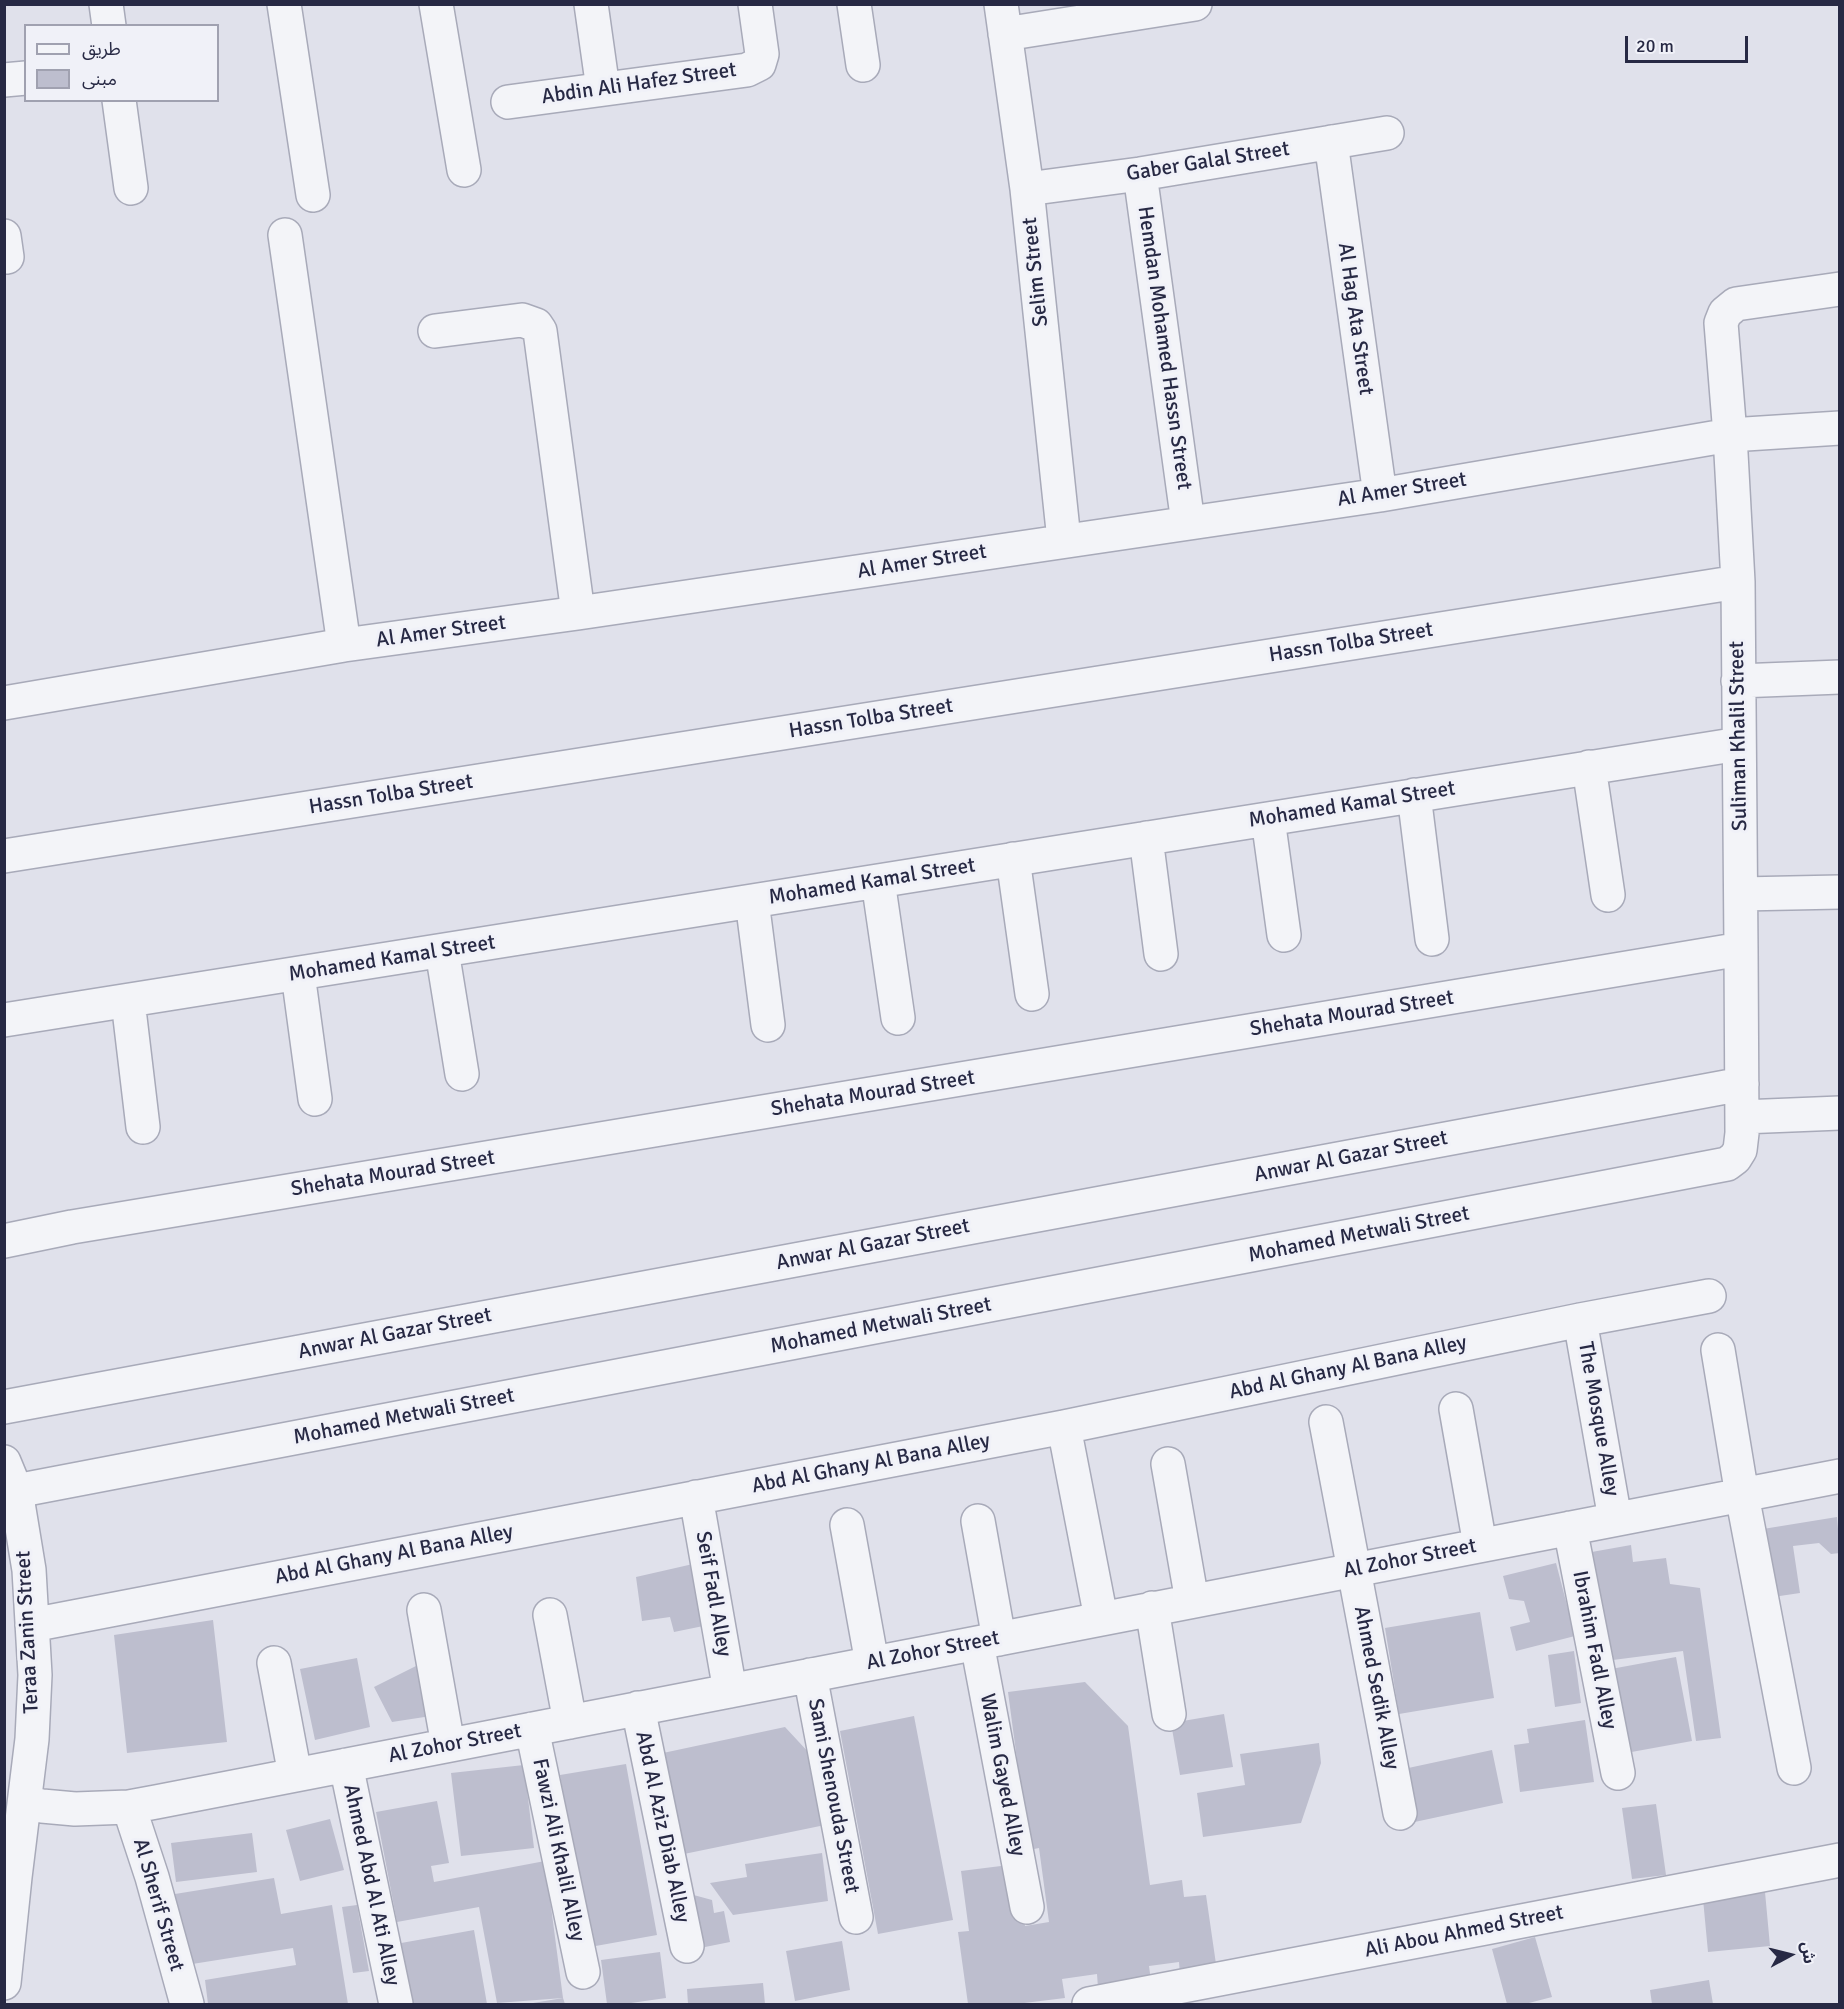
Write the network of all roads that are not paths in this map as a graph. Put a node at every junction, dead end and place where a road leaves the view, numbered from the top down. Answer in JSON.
{"nodes":[{"id":1,"x":106,"y":4,"type":"edge"},
{"id":2,"x":284,"y":4,"type":"edge"},
{"id":3,"x":436,"y":4,"type":"edge"},
{"id":4,"x":591,"y":4,"type":"edge"},
{"id":5,"x":755,"y":4,"type":"edge"},
{"id":6,"x":854,"y":4,"type":"edge"},
{"id":7,"x":1195,"y":4,"type":"edge"},
{"id":8,"x":1191,"y":5,"type":"edge"},
{"id":9,"x":1003,"y":19,"type":"edge"},
{"id":10,"x":109,"y":24,"type":"edge"},
{"id":11,"x":863,"y":65,"type":"dead end"},
{"id":12,"x":24,"y":78,"type":"edge"},
{"id":13,"x":4,"y":80,"type":"edge"},
{"id":14,"x":603,"y":89,"type":"junction"},
{"id":15,"x":119,"y":102,"type":"edge"},
{"id":16,"x":508,"y":102,"type":"dead end"},
{"id":17,"x":1387,"y":133,"type":"dead end"},
{"id":18,"x":1331,"y":142,"type":"junction"},
{"id":19,"x":464,"y":170,"type":"dead end"},
{"id":20,"x":1140,"y":174,"type":"junction"},
{"id":21,"x":131,"y":188,"type":"dead end"},
{"id":22,"x":1028,"y":189,"type":"junction"},
{"id":23,"x":313,"y":195,"type":"dead end"},
{"id":24,"x":285,"y":235,"type":"dead end"},
{"id":25,"x":1839,"y":289,"type":"edge"},
{"id":26,"x":435,"y":331,"type":"dead end"},
{"id":27,"x":1839,"y":428,"type":"edge"},
{"id":28,"x":1730,"y":435,"type":"junction"},
{"id":29,"x":1380,"y":495,"type":"junction"},
{"id":30,"x":1188,"y":523,"type":"junction"},
{"id":31,"x":1064,"y":540,"type":"junction"},
{"id":32,"x":1738,"y":582,"type":"junction"},
{"id":33,"x":578,"y":613,"type":"junction"},
{"id":34,"x":344,"y":645,"type":"junction"},
{"id":35,"x":1839,"y":677,"type":"edge"},
{"id":36,"x":1738,"y":681,"type":"junction"},
{"id":37,"x":4,"y":703,"type":"edge"},
{"id":38,"x":1739,"y":744,"type":"junction"},
{"id":39,"x":1589,"y":767,"type":"junction"},
{"id":40,"x":1414,"y":795,"type":"junction"},
{"id":41,"x":1268,"y":819,"type":"junction"},
{"id":42,"x":1146,"y":838,"type":"junction"},
{"id":43,"x":4,"y":856,"type":"edge"},
{"id":44,"x":1013,"y":859,"type":"junction"},
{"id":45,"x":878,"y":881,"type":"junction"},
{"id":46,"x":1839,"y":892,"type":"edge"},
{"id":47,"x":1741,"y":894,"type":"junction"},
{"id":48,"x":1608,"y":895,"type":"dead end"},
{"id":49,"x":752,"y":901,"type":"junction"},
{"id":50,"x":1284,"y":935,"type":"dead end"},
{"id":51,"x":1432,"y":939,"type":"dead end"},
{"id":52,"x":1741,"y":949,"type":"junction"},
{"id":53,"x":442,"y":951,"type":"junction"},
{"id":54,"x":1161,"y":954,"type":"dead end"},
{"id":55,"x":298,"y":974,"type":"junction"},
{"id":56,"x":1032,"y":994,"type":"dead end"},
{"id":57,"x":128,"y":1000,"type":"junction"},
{"id":58,"x":898,"y":1018,"type":"dead end"},
{"id":59,"x":4,"y":1020,"type":"edge"},
{"id":60,"x":768,"y":1025,"type":"dead end"},
{"id":61,"x":462,"y":1074,"type":"dead end"},
{"id":62,"x":1742,"y":1084,"type":"junction"},
{"id":63,"x":315,"y":1099,"type":"dead end"},
{"id":64,"x":1839,"y":1113,"type":"edge"},
{"id":65,"x":1742,"y":1117,"type":"junction"},
{"id":66,"x":142,"y":1127,"type":"dead end"},
{"id":67,"x":1740,"y":1150,"type":"joint"},
{"id":68,"x":4,"y":1241,"type":"edge"},
{"id":69,"x":1709,"y":1296,"type":"dead end"},
{"id":70,"x":1580,"y":1320,"type":"junction"},
{"id":71,"x":1718,"y":1350,"type":"dead end"},
{"id":72,"x":4,"y":1407,"type":"edge"},
{"id":73,"x":1456,"y":1409,"type":"dead end"},
{"id":74,"x":1326,"y":1422,"type":"dead end"},
{"id":75,"x":1064,"y":1426,"type":"junction"},
{"id":76,"x":4,"y":1462,"type":"edge"},
{"id":77,"x":1168,"y":1464,"type":"dead end"},
{"id":78,"x":1839,"y":1476,"type":"edge"},
{"id":79,"x":16,"y":1491,"type":"junction"},
{"id":80,"x":1742,"y":1495,"type":"junction"},
{"id":81,"x":696,"y":1497,"type":"junction"},
{"id":82,"x":1615,"y":1519,"type":"junction"},
{"id":83,"x":978,"y":1521,"type":"dead end"},
{"id":84,"x":847,"y":1525,"type":"dead end"},
{"id":85,"x":1570,"y":1528,"type":"junction"},
{"id":86,"x":1480,"y":1545,"type":"junction"},
{"id":87,"x":1353,"y":1570,"type":"junction"},
{"id":88,"x":1192,"y":1601,"type":"junction"},
{"id":89,"x":1152,"y":1608,"type":"junction"},
{"id":90,"x":424,"y":1610,"type":"dead end"},
{"id":91,"x":550,"y":1615,"type":"dead end"},
{"id":92,"x":1101,"y":1618,"type":"junction"},
{"id":93,"x":32,"y":1625,"type":"junction"},
{"id":94,"x":988,"y":1641,"type":"junction"},
{"id":95,"x":274,"y":1663,"type":"dead end"},
{"id":96,"x":872,"y":1663,"type":"junction"},
{"id":97,"x":810,"y":1676,"type":"junction"},
{"id":98,"x":730,"y":1691,"type":"junction"},
{"id":99,"x":638,"y":1708,"type":"junction"},
{"id":100,"x":1169,"y":1714,"type":"dead end"},
{"id":101,"x":570,"y":1722,"type":"junction"},
{"id":102,"x":532,"y":1729,"type":"junction"},
{"id":103,"x":448,"y":1745,"type":"junction"},
{"id":104,"x":346,"y":1765,"type":"junction"},
{"id":105,"x":1794,"y":1767,"type":"dead end"},
{"id":106,"x":1617,"y":1773,"type":"dead end"},
{"id":107,"x":295,"y":1775,"type":"junction"},
{"id":108,"x":24,"y":1802,"type":"junction"},
{"id":109,"x":129,"y":1807,"type":"junction"},
{"id":110,"x":1400,"y":1813,"type":"dead end"},
{"id":111,"x":1839,"y":1860,"type":"edge"},
{"id":112,"x":1027,"y":1907,"type":"dead end"},
{"id":113,"x":856,"y":1917,"type":"dead end"},
{"id":114,"x":687,"y":1946,"type":"dead end"},
{"id":115,"x":583,"y":1972,"type":"dead end"},
{"id":116,"x":4,"y":1983,"type":"edge"},
{"id":117,"x":187,"y":2004,"type":"edge"},
{"id":118,"x":396,"y":2004,"type":"edge"},
{"id":119,"x":1089,"y":2004,"type":"edge"}],
"edges":[{"from":1,"to":10,"type":"street"},
{"from":2,"to":23,"type":"street"},
{"from":3,"to":19,"type":"street"},
{"from":4,"to":14,"type":"street"},
{"from":5,"to":14,"type":"street","name":"Abdin Ali Hafez Street"},
{"from":6,"to":11,"type":"street"},
{"from":7,"to":8,"type":"street"},
{"from":8,"to":9,"type":"street"},
{"from":9,"to":22,"type":"street","name":"Selim Street"},
{"from":12,"to":13,"type":"street"},
{"from":14,"to":16,"type":"street","name":"Abdin Ali Hafez Street"},
{"from":15,"to":21,"type":"street"},
{"from":17,"to":18,"type":"street","name":"Gaber Galal Street"},
{"from":18,"to":20,"type":"street","name":"Gaber Galal Street"},
{"from":18,"to":29,"type":"street","name":"Al Hag Ata Street"},
{"from":20,"to":22,"type":"street","name":"Gaber Galal Street"},
{"from":20,"to":30,"type":"street","name":"Hemdan Mohamed Hassn Street"},
{"from":22,"to":31,"type":"street","name":"Selim Street"},
{"from":24,"to":34,"type":"street"},
{"from":25,"to":28,"type":"street","name":"Suliman Khalil Street"},
{"from":26,"to":33,"type":"street"},
{"from":27,"to":28,"type":"street","name":"Al Amer Street"},
{"from":28,"to":29,"type":"street","name":"Al Amer Street"},
{"from":28,"to":32,"type":"street","name":"Suliman Khalil Street"},
{"from":29,"to":30,"type":"street","name":"Al Amer Street"},
{"from":30,"to":31,"type":"street","name":"Al Amer Street"},
{"from":31,"to":33,"type":"street","name":"Al Amer Street"},
{"from":32,"to":36,"type":"street","name":"Suliman Khalil Street"},
{"from":32,"to":43,"type":"street","name":"Hassn Tolba Street"},
{"from":33,"to":34,"type":"street","name":"Al Amer Street"},
{"from":34,"to":37,"type":"street","name":"Al Amer Street"},
{"from":35,"to":36,"type":"street"},
{"from":36,"to":38,"type":"street","name":"Suliman Khalil Street"},
{"from":38,"to":39,"type":"street","name":"Mohamed Kamal Street"},
{"from":38,"to":47,"type":"street","name":"Suliman Khalil Street"},
{"from":39,"to":40,"type":"street","name":"Mohamed Kamal Street"},
{"from":39,"to":48,"type":"street"},
{"from":40,"to":41,"type":"street","name":"Mohamed Kamal Street"},
{"from":40,"to":51,"type":"street"},
{"from":41,"to":42,"type":"street","name":"Mohamed Kamal Street"},
{"from":41,"to":50,"type":"street"},
{"from":42,"to":44,"type":"street","name":"Mohamed Kamal Street"},
{"from":42,"to":54,"type":"street"},
{"from":44,"to":45,"type":"street","name":"Mohamed Kamal Street"},
{"from":44,"to":56,"type":"street"},
{"from":45,"to":49,"type":"street","name":"Mohamed Kamal Street"},
{"from":45,"to":58,"type":"street"},
{"from":46,"to":47,"type":"street"},
{"from":47,"to":52,"type":"street","name":"Suliman Khalil Street"},
{"from":49,"to":53,"type":"street","name":"Mohamed Kamal Street"},
{"from":49,"to":60,"type":"street"},
{"from":52,"to":62,"type":"street","name":"Suliman Khalil Street"},
{"from":52,"to":68,"type":"street","name":"Shehata Mourad Street"},
{"from":53,"to":55,"type":"street","name":"Mohamed Kamal Street"},
{"from":53,"to":61,"type":"street"},
{"from":55,"to":57,"type":"street","name":"Mohamed Kamal Street"},
{"from":55,"to":63,"type":"street"},
{"from":57,"to":59,"type":"street","name":"Mohamed Kamal Street"},
{"from":57,"to":66,"type":"street"},
{"from":62,"to":65,"type":"street","name":"Suliman Khalil Street"},
{"from":62,"to":72,"type":"street","name":"Anwar Al Gazar Street"},
{"from":64,"to":65,"type":"street"},
{"from":65,"to":67,"type":"street","name":"Suliman Khalil Street"},
{"from":67,"to":79,"type":"street","name":"Mohamed Metwali Street"},
{"from":69,"to":70,"type":"street","name":"Abd Al Ghany Al Bana Alley"},
{"from":70,"to":75,"type":"street","name":"Abd Al Ghany Al Bana Alley"},
{"from":70,"to":82,"type":"street","name":"The Mosque Alley"},
{"from":71,"to":80,"type":"street"},
{"from":73,"to":86,"type":"street"},
{"from":74,"to":87,"type":"street","name":"Ahmed Sedik Alley"},
{"from":75,"to":81,"type":"street","name":"Abd Al Ghany Al Bana Alley"},
{"from":75,"to":92,"type":"street"},
{"from":76,"to":79,"type":"street","name":"Teraa Zanin Street"},
{"from":77,"to":88,"type":"street"},
{"from":78,"to":80,"type":"street","name":"Al Zohor Street"},
{"from":79,"to":93,"type":"street","name":"Teraa Zanin Street"},
{"from":80,"to":82,"type":"street","name":"Al Zohor Street"},
{"from":80,"to":105,"type":"street"},
{"from":81,"to":93,"type":"street","name":"Abd Al Ghany Al Bana Alley"},
{"from":81,"to":98,"type":"street","name":"Seif Fadl Alley"},
{"from":82,"to":85,"type":"street","name":"Al Zohor Street"},
{"from":83,"to":94,"type":"street","name":"Walim Gayed Alley"},
{"from":84,"to":96,"type":"street"},
{"from":85,"to":86,"type":"street","name":"Al Zohor Street"},
{"from":85,"to":106,"type":"street","name":"Ibrahim Fadl Alley"},
{"from":86,"to":87,"type":"street","name":"Al Zohor Street"},
{"from":87,"to":88,"type":"street","name":"Al Zohor Street"},
{"from":87,"to":110,"type":"street","name":"Ahmed Sedik Alley"},
{"from":88,"to":89,"type":"street","name":"Al Zohor Street"},
{"from":89,"to":92,"type":"street","name":"Al Zohor Street"},
{"from":89,"to":100,"type":"street"},
{"from":90,"to":103,"type":"street"},
{"from":91,"to":101,"type":"street"},
{"from":92,"to":94,"type":"street","name":"Al Zohor Street"},
{"from":93,"to":108,"type":"street","name":"Teraa Zanin Street"},
{"from":94,"to":96,"type":"street","name":"Al Zohor Street"},
{"from":94,"to":112,"type":"street","name":"Walim Gayed Alley"},
{"from":95,"to":107,"type":"street"},
{"from":96,"to":97,"type":"street","name":"Al Zohor Street"},
{"from":97,"to":98,"type":"street","name":"Al Zohor Street"},
{"from":97,"to":113,"type":"street","name":"Sami Shenouda Street"},
{"from":98,"to":99,"type":"street","name":"Al Zohor Street"},
{"from":99,"to":101,"type":"street","name":"Al Zohor Street"},
{"from":99,"to":114,"type":"street","name":"Abd Al Aziz Diab Alley"},
{"from":101,"to":102,"type":"street","name":"Al Zohor Street"},
{"from":102,"to":103,"type":"street","name":"Al Zohor Street"},
{"from":102,"to":115,"type":"street","name":"Fawzi Ali Khalil Alley"},
{"from":103,"to":104,"type":"street","name":"Al Zohor Street"},
{"from":104,"to":107,"type":"street","name":"Al Zohor Street"},
{"from":104,"to":118,"type":"street","name":"Ahmed Abd Al Ati Alley"},
{"from":107,"to":109,"type":"street","name":"Al Zohor Street"},
{"from":108,"to":109,"type":"street","name":"Al Zohor Street"},
{"from":108,"to":116,"type":"street","name":"Teraa Zanin Street"},
{"from":109,"to":117,"type":"street","name":"Al Sherif Street"},
{"from":111,"to":119,"type":"street","name":"Ali Abou Ahmed Street"}]}
